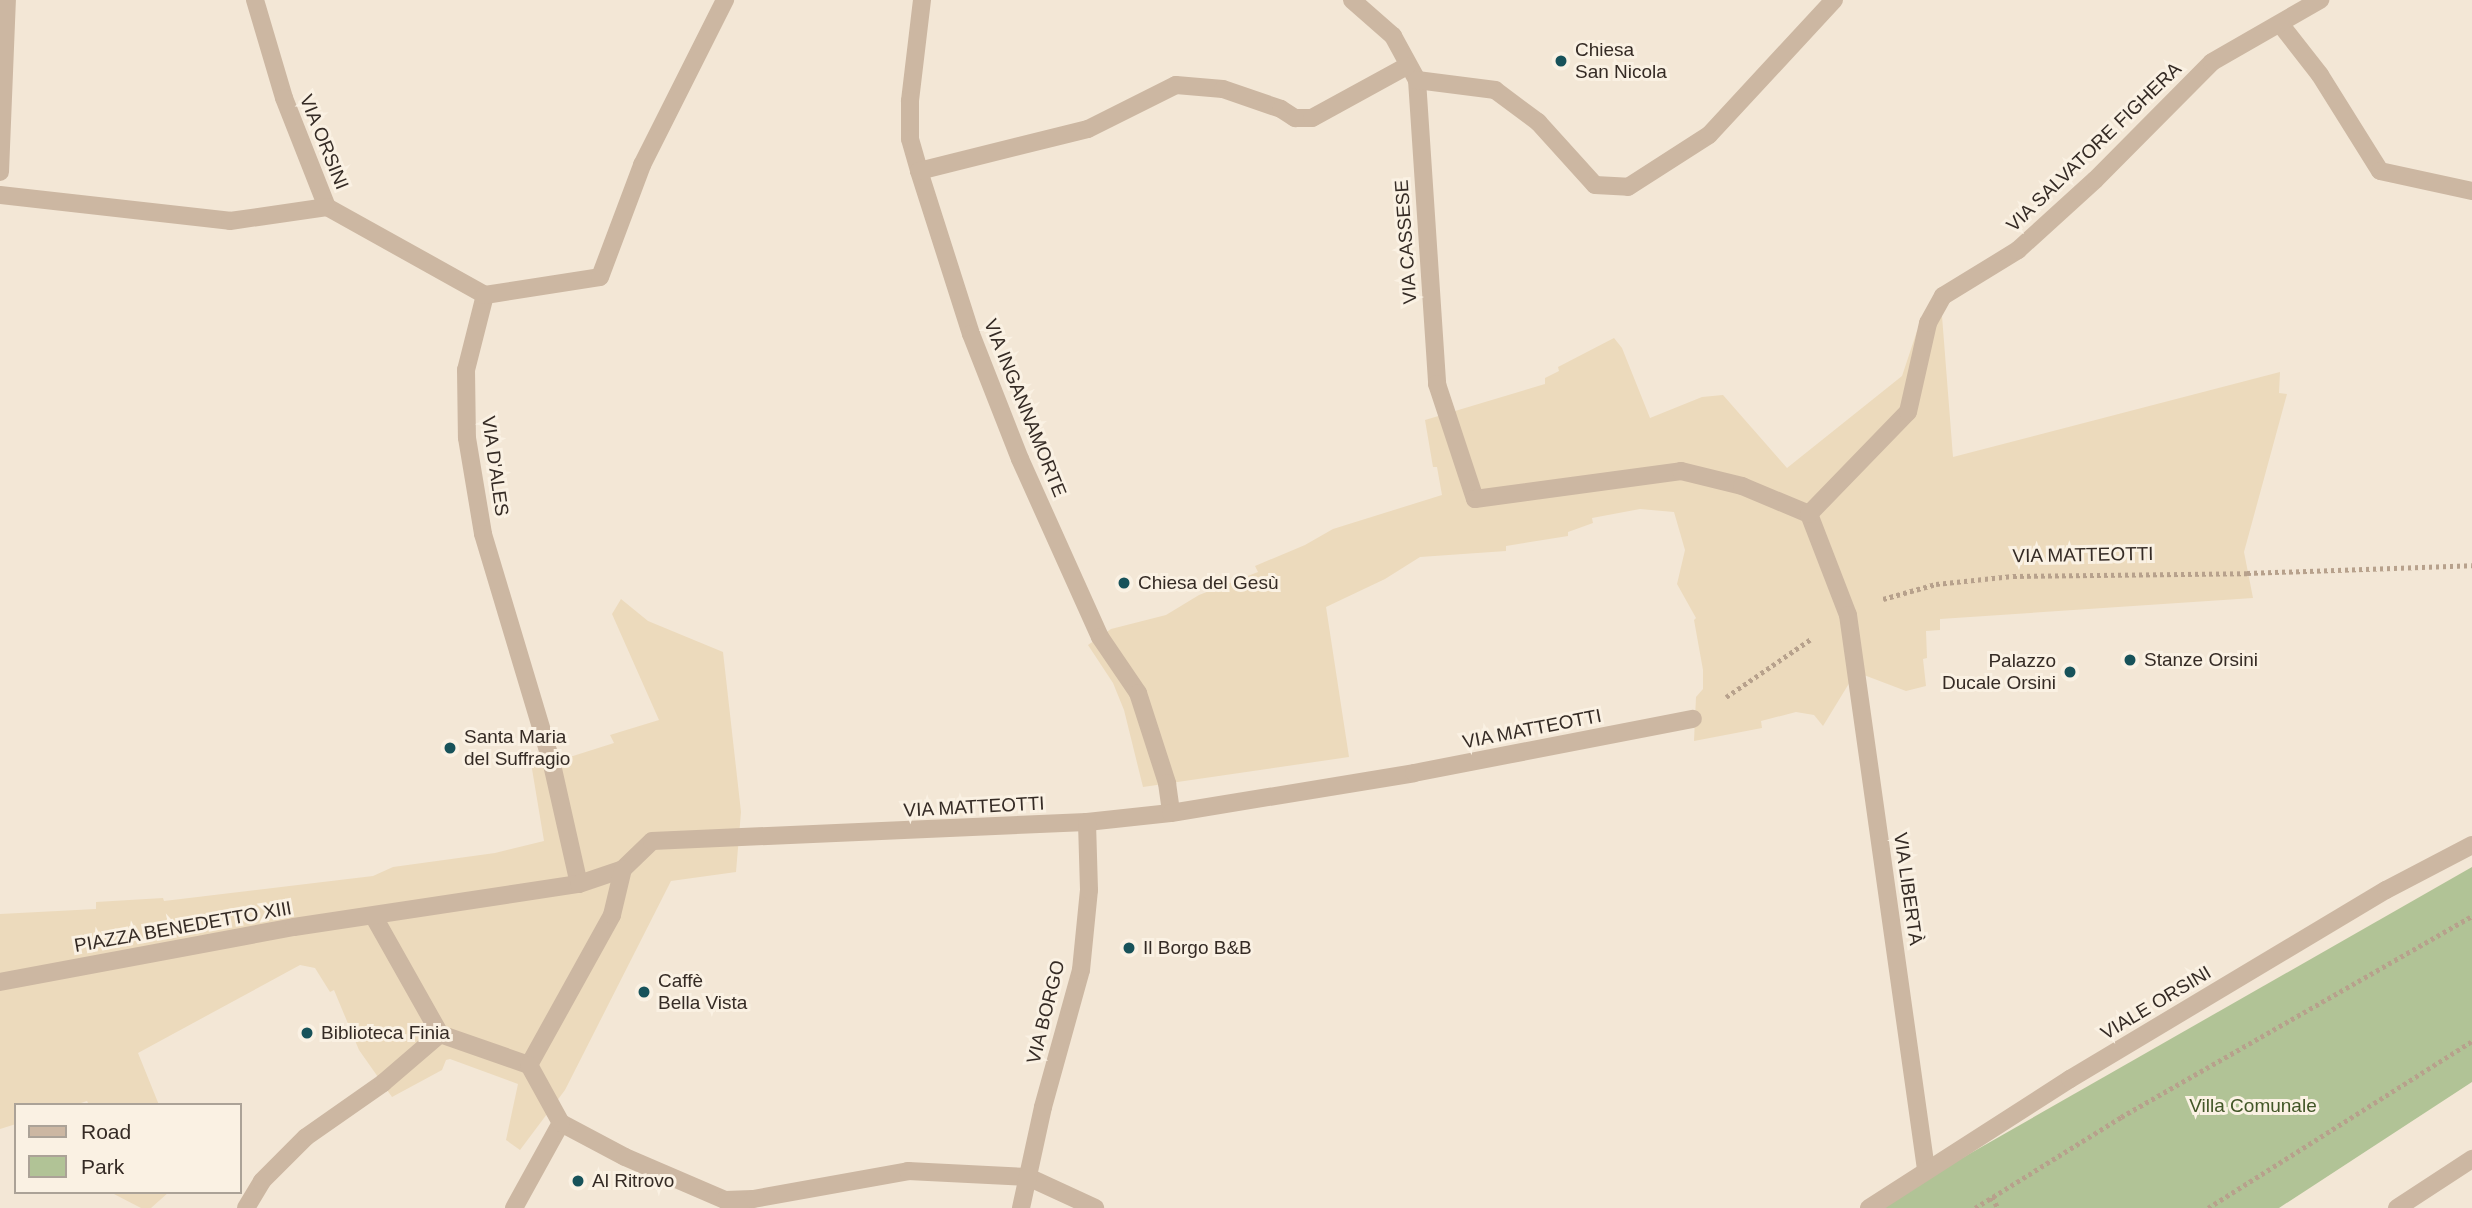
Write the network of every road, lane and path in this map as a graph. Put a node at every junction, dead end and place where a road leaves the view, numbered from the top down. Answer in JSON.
{"nodes":[{"id":1,"x":7,"y":0,"type":"edge"},
{"id":2,"x":255,"y":0,"type":"edge"},
{"id":3,"x":725,"y":0,"type":"edge"},
{"id":4,"x":922,"y":0,"type":"edge"},
{"id":5,"x":1834,"y":0,"type":"edge"},
{"id":6,"x":2320,"y":0,"type":"edge"},
{"id":7,"x":1356,"y":2,"type":"edge"},
{"id":8,"x":2281,"y":25,"type":"junction"},
{"id":9,"x":1412,"y":73,"type":"junction"},
{"id":10,"x":919,"y":171,"type":"junction"},
{"id":11,"x":0,"y":173,"type":"edge"},
{"id":12,"x":2472,"y":191,"type":"edge"},
{"id":13,"x":0,"y":195,"type":"edge"},
{"id":14,"x":327,"y":207,"type":"junction"},
{"id":15,"x":485,"y":295,"type":"junction"},
{"id":16,"x":1809,"y":514,"type":"junction"},
{"id":17,"x":2472,"y":565,"type":"edge"},
{"id":18,"x":1848,"y":615,"type":"junction"},
{"id":19,"x":1693,"y":719,"type":"joint"},
{"id":20,"x":1171,"y":813,"type":"junction"},
{"id":21,"x":1087,"y":822,"type":"junction"},
{"id":22,"x":2472,"y":845,"type":"edge"},
{"id":23,"x":623,"y":869,"type":"junction"},
{"id":24,"x":579,"y":884,"type":"junction"},
{"id":25,"x":2472,"y":916,"type":"edge"},
{"id":26,"x":374,"y":917,"type":"junction"},
{"id":27,"x":0,"y":982,"type":"edge"},
{"id":28,"x":440,"y":1034,"type":"junction"},
{"id":29,"x":2472,"y":1041,"type":"edge"},
{"id":30,"x":529,"y":1065,"type":"junction"},
{"id":31,"x":561,"y":1124,"type":"junction"},
{"id":32,"x":2472,"y":1159,"type":"edge"},
{"id":33,"x":1926,"y":1169,"type":"junction"},
{"id":34,"x":1028,"y":1177,"type":"junction"},
{"id":35,"x":1992,"y":1197,"type":"junction"},
{"id":36,"x":246,"y":1208,"type":"edge"},
{"id":37,"x":514,"y":1208,"type":"edge"},
{"id":38,"x":1021,"y":1208,"type":"edge"},
{"id":39,"x":1095,"y":1208,"type":"edge"},
{"id":40,"x":1869,"y":1208,"type":"edge"},
{"id":41,"x":1975,"y":1208,"type":"edge"},
{"id":42,"x":1998,"y":1208,"type":"edge"},
{"id":43,"x":2208,"y":1208,"type":"edge"},
{"id":44,"x":2398,"y":1208,"type":"edge"}],
"edges":[{"from":1,"to":11,"type":"street"},
{"from":2,"to":14,"type":"street","name":"VIA ORSINI"},
{"from":3,"to":15,"type":"street"},
{"from":4,"to":10,"type":"street","name":"VIA INGANNAMORTE"},
{"from":5,"to":9,"type":"street"},
{"from":6,"to":8,"type":"street","name":"VIA SALVATORE FIGHERA"},
{"from":7,"to":9,"type":"street","name":"VIA CASSESE"},
{"from":8,"to":12,"type":"street"},
{"from":8,"to":16,"type":"street","name":"VIA SALVATORE FIGHERA"},
{"from":9,"to":10,"type":"street"},
{"from":9,"to":16,"type":"street","name":"VIA CASSESE"},
{"from":10,"to":20,"type":"street","name":"VIA INGANNAMORTE"},
{"from":13,"to":14,"type":"street"},
{"from":14,"to":15,"type":"street","name":"VIA ORSINI"},
{"from":15,"to":24,"type":"street","name":"VIA D'ALES"},
{"from":16,"to":18,"type":"street","name":"VIA LIBERTÀ"},
{"from":17,"to":18,"type":"path","name":"VIA MATTEOTTI"},
{"from":18,"to":19,"type":"path","name":"VIA MATTEOTTI"},
{"from":18,"to":33,"type":"street","name":"VIA LIBERTÀ"},
{"from":19,"to":20,"type":"street","name":"VIA MATTEOTTI"},
{"from":20,"to":21,"type":"street","name":"VIA MATTEOTTI"},
{"from":21,"to":23,"type":"street","name":"VIA MATTEOTTI"},
{"from":21,"to":34,"type":"street","name":"VIA BORGO"},
{"from":22,"to":33,"type":"street","name":"VIALE ORSINI"},
{"from":23,"to":24,"type":"street","name":"VIA MATTEOTTI"},
{"from":23,"to":30,"type":"street"},
{"from":24,"to":26,"type":"street","name":"PIAZZA BENEDETTO XIII"},
{"from":25,"to":35,"type":"path"},
{"from":26,"to":27,"type":"street","name":"PIAZZA BENEDETTO XIII"},
{"from":26,"to":28,"type":"street"},
{"from":28,"to":30,"type":"street"},
{"from":28,"to":36,"type":"street"},
{"from":29,"to":43,"type":"path"},
{"from":30,"to":31,"type":"street"},
{"from":31,"to":34,"type":"street"},
{"from":31,"to":37,"type":"street"},
{"from":32,"to":44,"type":"street"},
{"from":33,"to":40,"type":"street","name":"VIALE ORSINI"},
{"from":34,"to":38,"type":"street","name":"VIA BORGO"},
{"from":34,"to":39,"type":"street"},
{"from":35,"to":41,"type":"path"},
{"from":35,"to":42,"type":"path"}]}
